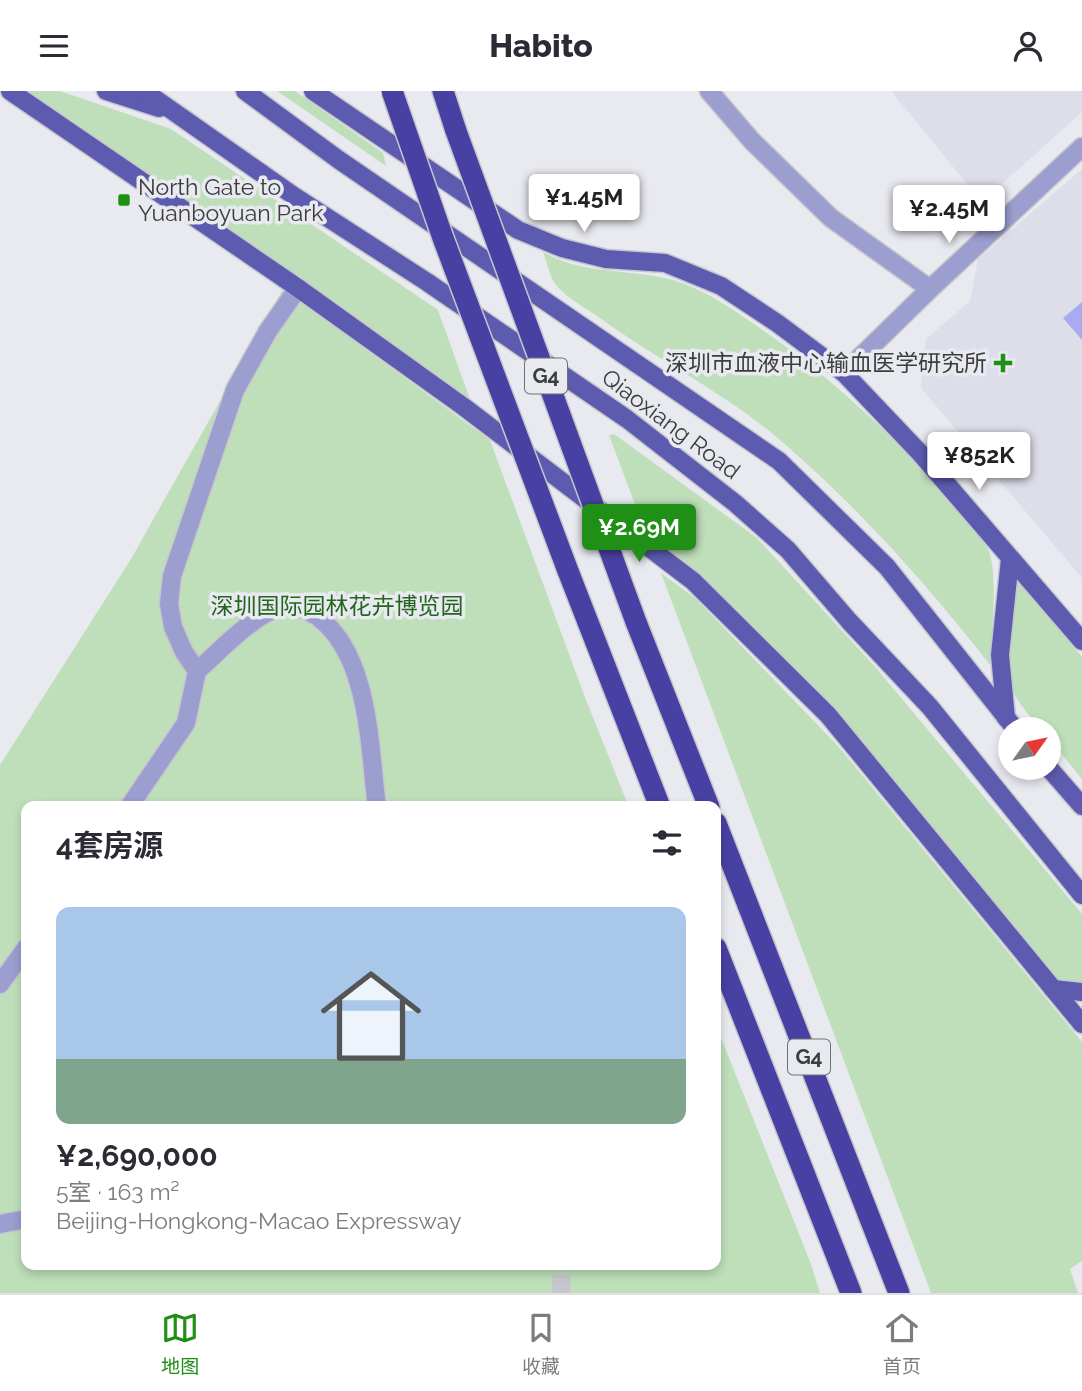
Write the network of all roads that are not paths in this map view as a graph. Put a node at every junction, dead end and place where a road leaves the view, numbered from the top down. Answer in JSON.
{"nodes":[{"id":1,"x":10,"y":91,"type":"edge"},
{"id":2,"x":106,"y":91,"type":"edge"},
{"id":3,"x":144,"y":91,"type":"edge"},
{"id":4,"x":245,"y":91,"type":"edge"},
{"id":5,"x":313,"y":91,"type":"edge"},
{"id":6,"x":391,"y":91,"type":"edge"},
{"id":7,"x":443,"y":91,"type":"edge"},
{"id":8,"x":709,"y":91,"type":"edge"},
{"id":9,"x":175,"y":113,"type":"junction"},
{"id":10,"x":1082,"y":147,"type":"edge"},
{"id":11,"x":298,"y":288,"type":"junction"},
{"id":12,"x":930,"y":289,"type":"junction"},
{"id":13,"x":844,"y":373,"type":"junction"},
{"id":14,"x":1010,"y":559,"type":"junction"},
{"id":15,"x":1082,"y":641,"type":"edge"},
{"id":16,"x":197,"y":671,"type":"junction"},
{"id":17,"x":1005,"y":717,"type":"edge"},
{"id":18,"x":1010,"y":717,"type":"edge"},
{"id":19,"x":1060,"y":781,"type":"edge"},
{"id":20,"x":133,"y":801,"type":"edge"},
{"id":21,"x":376,"y":801,"type":"edge"},
{"id":22,"x":658,"y":801,"type":"edge"},
{"id":23,"x":707,"y":801,"type":"edge"},
{"id":24,"x":1082,"y":806,"type":"edge"},
{"id":25,"x":721,"y":836,"type":"edge"},
{"id":26,"x":1082,"y":895,"type":"edge"},
{"id":27,"x":21,"y":955,"type":"edge"},
{"id":28,"x":721,"y":961,"type":"edge"},
{"id":29,"x":0,"y":984,"type":"edge"},
{"id":30,"x":1053,"y":989,"type":"junction"},
{"id":31,"x":1082,"y":992,"type":"edge"},
{"id":32,"x":1082,"y":1024,"type":"edge"},
{"id":33,"x":21,"y":1220,"type":"edge"},
{"id":34,"x":0,"y":1224,"type":"edge"},
{"id":35,"x":852,"y":1293,"type":"edge"},
{"id":36,"x":899,"y":1293,"type":"edge"}],
"edges":[{"from":1,"to":11,"type":"main road"},
{"from":2,"to":9,"type":"main road"},
{"from":3,"to":9,"type":"main road","name":"Qiaoxiang Road"},
{"from":4,"to":17,"type":"main road","name":"Qiaoxiang Road"},
{"from":5,"to":13,"type":"main road"},
{"from":6,"to":22,"type":"highway","number":"G4","bridge":true},
{"from":7,"to":23,"type":"highway","number":"G4","bridge":true},
{"from":8,"to":12,"type":"street"},
{"from":9,"to":26,"type":"main road","name":"Qiaoxiang Road"},
{"from":10,"to":12,"type":"street"},
{"from":11,"to":16,"type":"street"},
{"from":11,"to":30,"type":"main road"},
{"from":12,"to":13,"type":"street"},
{"from":13,"to":14,"type":"main road"},
{"from":14,"to":15,"type":"main road"},
{"from":14,"to":18,"type":"main road"},
{"from":16,"to":20,"type":"street"},
{"from":16,"to":21,"type":"street"},
{"from":19,"to":24,"type":"main road"},
{"from":25,"to":36,"type":"highway","number":"G4"},
{"from":27,"to":29,"type":"street"},
{"from":28,"to":35,"type":"highway","number":"G4"},
{"from":30,"to":31,"type":"main road"},
{"from":30,"to":32,"type":"main road"},
{"from":33,"to":34,"type":"street"}]}
